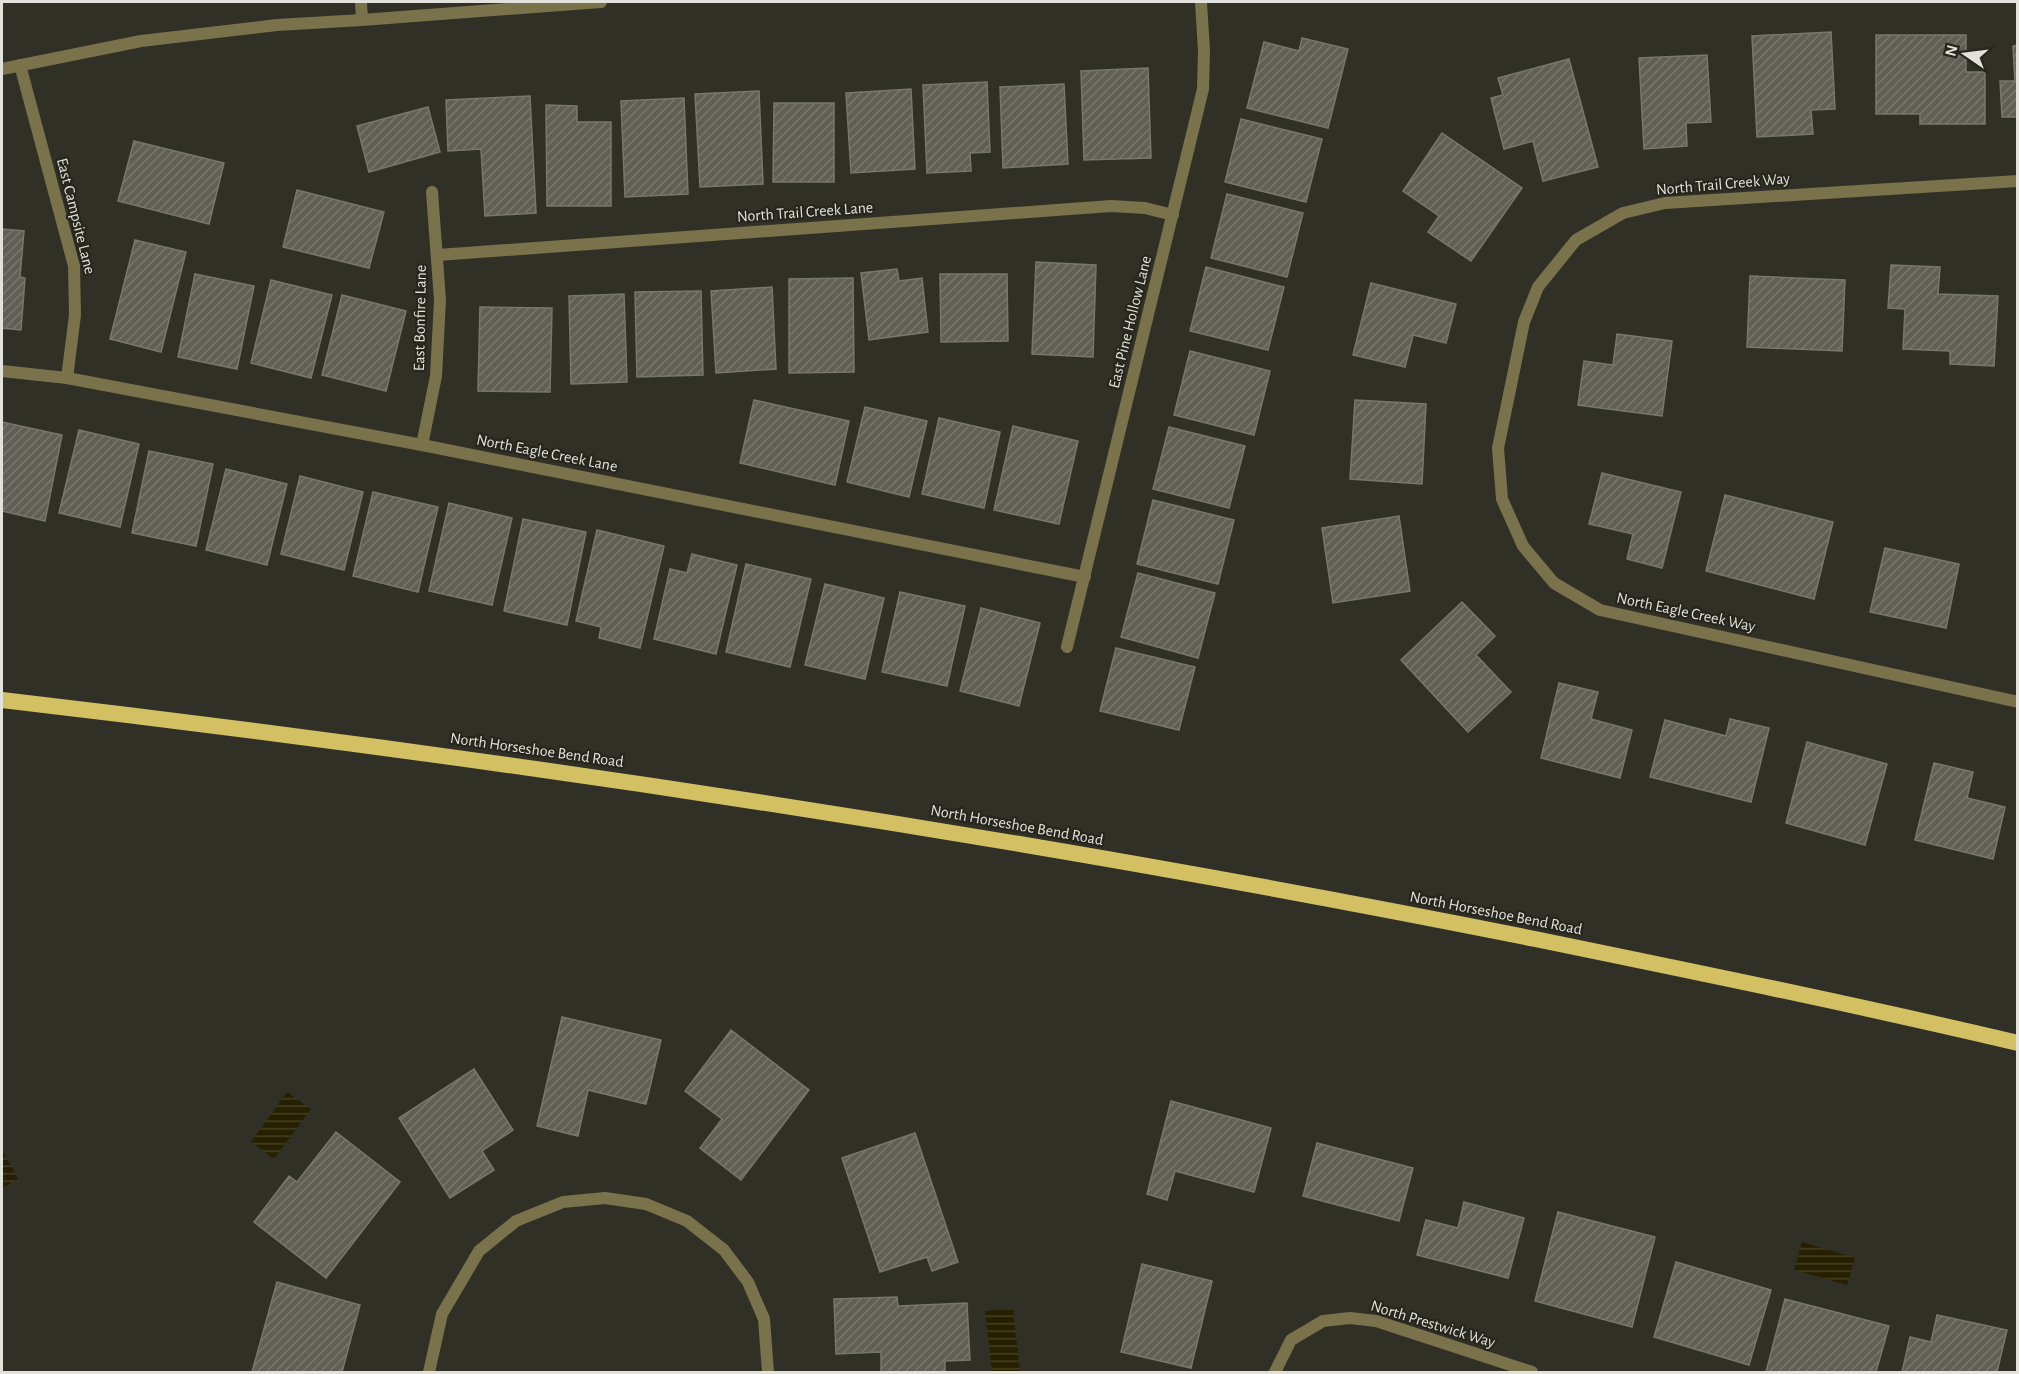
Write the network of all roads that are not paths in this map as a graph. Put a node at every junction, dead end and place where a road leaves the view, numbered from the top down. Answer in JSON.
{"nodes":[{"id":1,"x":361,"y":2,"type":"edge"},
{"id":2,"x":601,"y":2,"type":"edge"},
{"id":3,"x":1201,"y":2,"type":"edge"},
{"id":4,"x":362,"y":20,"type":"junction"},
{"id":5,"x":20,"y":65,"type":"junction"},
{"id":6,"x":2,"y":69,"type":"edge"},
{"id":7,"x":2018,"y":181,"type":"edge"},
{"id":8,"x":432,"y":192,"type":"dead end"},
{"id":9,"x":1173,"y":215,"type":"junction"},
{"id":10,"x":438,"y":255,"type":"junction"},
{"id":11,"x":2,"y":371,"type":"edge"},
{"id":12,"x":67,"y":378,"type":"junction"},
{"id":13,"x":1508,"y":395,"type":"joint"},
{"id":14,"x":422,"y":444,"type":"junction"},
{"id":15,"x":1085,"y":577,"type":"junction"},
{"id":16,"x":1067,"y":647,"type":"dead end"},
{"id":17,"x":2,"y":700,"type":"edge"},
{"id":18,"x":2018,"y":702,"type":"edge"},
{"id":19,"x":2018,"y":1043,"type":"edge"},
{"id":20,"x":429,"y":1372,"type":"edge"},
{"id":21,"x":768,"y":1372,"type":"edge"},
{"id":22,"x":1275,"y":1372,"type":"edge"},
{"id":23,"x":1532,"y":1372,"type":"edge"}],
"edges":[{"from":1,"to":4,"type":"street"},
{"from":2,"to":4,"type":"street"},
{"from":3,"to":9,"type":"street","name":"East Pine Hollow Lane"},
{"from":4,"to":5,"type":"street"},
{"from":5,"to":6,"type":"street"},
{"from":5,"to":12,"type":"street","name":"East Campsite Lane"},
{"from":7,"to":13,"type":"street","name":"North Trail Creek Way"},
{"from":8,"to":10,"type":"street","name":"East Bonfire Lane"},
{"from":9,"to":10,"type":"street","name":"North Trail Creek Lane"},
{"from":9,"to":15,"type":"street","name":"East Pine Hollow Lane"},
{"from":10,"to":14,"type":"street","name":"East Bonfire Lane"},
{"from":11,"to":12,"type":"street","name":"North Eagle Creek Lane"},
{"from":12,"to":14,"type":"street","name":"North Eagle Creek Lane"},
{"from":13,"to":18,"type":"street","name":"North Eagle Creek Way"},
{"from":14,"to":15,"type":"street","name":"North Eagle Creek Lane"},
{"from":15,"to":16,"type":"street","name":"East Pine Hollow Lane"},
{"from":17,"to":19,"type":"highway","name":"North Horseshoe Bend Road"},
{"from":20,"to":21,"type":"street"},
{"from":22,"to":23,"type":"street","name":"North Prestwick Way"}]}
